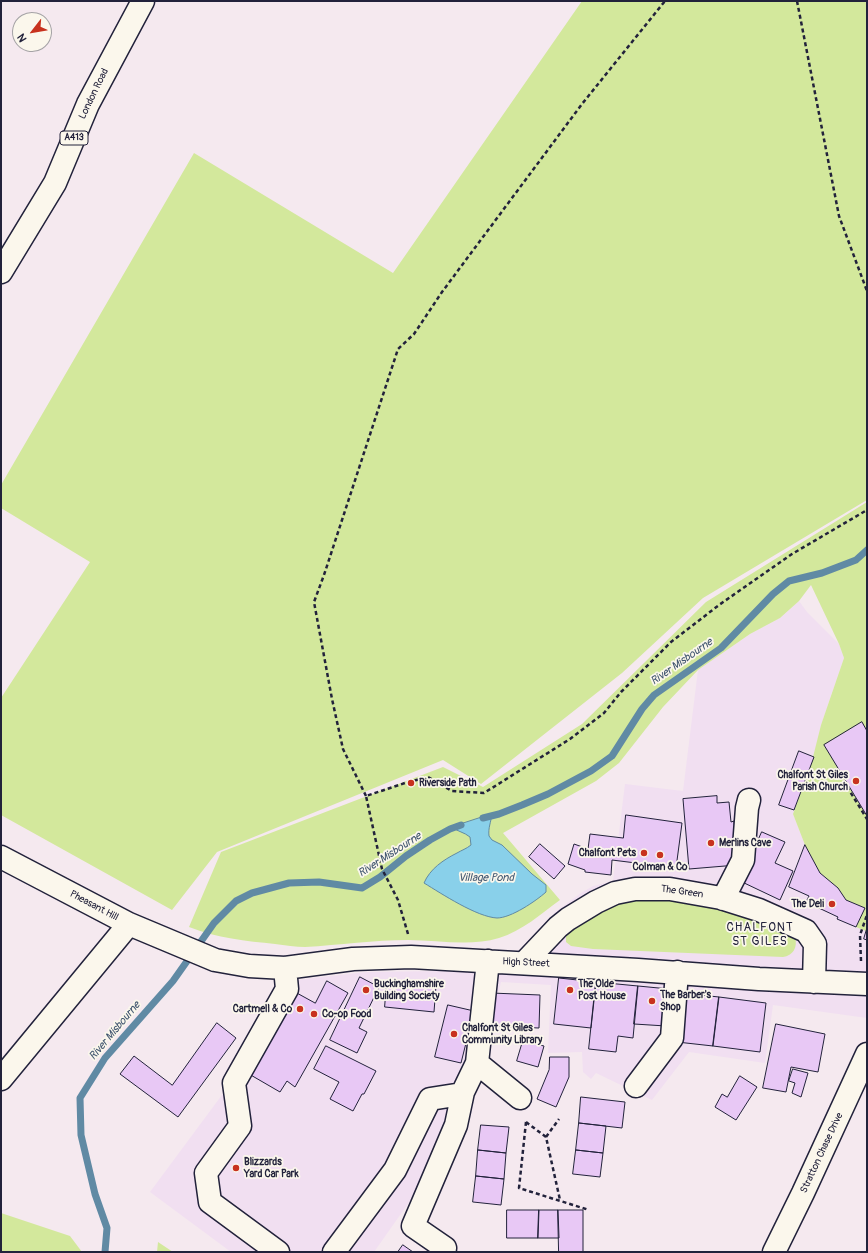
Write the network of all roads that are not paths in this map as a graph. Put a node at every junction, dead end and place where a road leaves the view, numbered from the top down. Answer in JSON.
{"nodes":[{"id":1,"x":143,"y":1,"type":"edge"},
{"id":2,"x":1,"y":272,"type":"edge"},
{"id":3,"x":750,"y":800,"type":"dead end"},
{"id":4,"x":1,"y":858,"type":"edge"},
{"id":5,"x":723,"y":899,"type":"junction"},
{"id":6,"x":129,"y":924,"type":"junction"},
{"id":7,"x":188,"y":950,"type":"joint"},
{"id":8,"x":488,"y":961,"type":"junction"},
{"id":9,"x":524,"y":963,"type":"junction"},
{"id":10,"x":285,"y":968,"type":"junction"},
{"id":11,"x":677,"y":972,"type":"junction"},
{"id":12,"x":814,"y":982,"type":"junction"},
{"id":13,"x":864,"y":984,"type":"edge"},
{"id":14,"x":867,"y":1054,"type":"edge"},
{"id":15,"x":477,"y":1063,"type":"junction"},
{"id":16,"x":1,"y":1080,"type":"edge"},
{"id":17,"x":636,"y":1086,"type":"dead end"},
{"id":18,"x":463,"y":1092,"type":"junction"},
{"id":19,"x":520,"y":1098,"type":"road end"},
{"id":20,"x":445,"y":1248,"type":"dead end"},
{"id":21,"x":278,"y":1252,"type":"edge"},
{"id":22,"x":334,"y":1252,"type":"edge"},
{"id":23,"x":774,"y":1252,"type":"edge"}],
"edges":[{"from":1,"to":2,"type":"main road","name":"London Road","number":"A413"},
{"from":3,"to":5,"type":"main road"},
{"from":4,"to":6,"type":"main road","name":"Pheasant Hill"},
{"from":5,"to":9,"type":"main road","name":"The Green"},
{"from":5,"to":12,"type":"main road","name":"The Green"},
{"from":6,"to":7,"type":"main road","name":"Pheasant Hill"},
{"from":6,"to":16,"type":"main road"},
{"from":7,"to":10,"type":"main road","name":"High Street"},
{"from":8,"to":9,"type":"main road","name":"High Street"},
{"from":8,"to":10,"type":"main road","name":"High Street"},
{"from":8,"to":15,"type":"main road"},
{"from":9,"to":11,"type":"main road","name":"High Street"},
{"from":10,"to":21,"type":"main road"},
{"from":11,"to":12,"type":"main road","name":"High Street"},
{"from":11,"to":17,"type":"main road"},
{"from":12,"to":13,"type":"main road","name":"High Street"},
{"from":14,"to":23,"type":"main road","name":"Stratton Chase Drive"},
{"from":15,"to":18,"type":"main road"},
{"from":15,"to":19,"type":"main road"},
{"from":18,"to":20,"type":"main road"},
{"from":18,"to":22,"type":"main road"}]}
